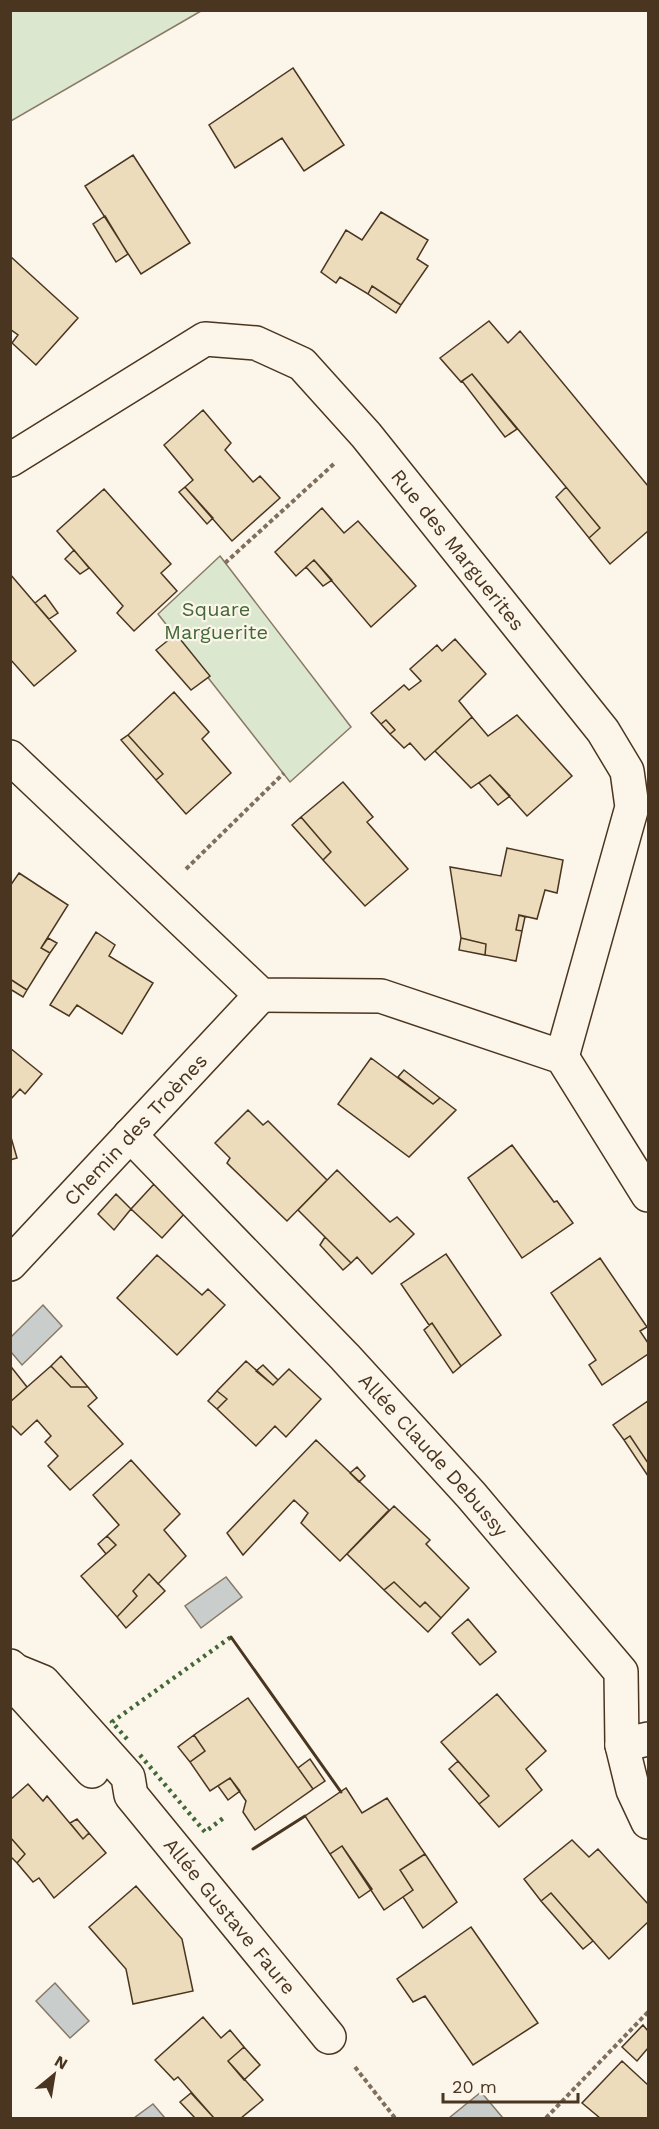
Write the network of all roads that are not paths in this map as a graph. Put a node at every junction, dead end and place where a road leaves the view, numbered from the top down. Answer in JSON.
{"nodes":[{"id":1,"x":10,"y":460,"type":"edge"},
{"id":2,"x":10,"y":757,"type":"edge"},
{"id":3,"x":261,"y":995,"type":"junction"},
{"id":4,"x":562,"y":1057,"type":"junction"},
{"id":5,"x":130,"y":1135,"type":"junction"},
{"id":6,"x":648,"y":1195,"type":"edge"},
{"id":7,"x":10,"y":1264,"type":"edge"},
{"id":8,"x":13,"y":1669,"type":"edge"},
{"id":9,"x":635,"y":1742,"type":"edge"},
{"id":10,"x":648,"y":1822,"type":"edge"},
{"id":11,"x":329,"y":2037,"type":"road end"}],
"edges":[{"from":1,"to":4,"type":"street","name":"Rue des Marguerites"},
{"from":2,"to":3,"type":"street"},
{"from":3,"to":4,"type":"street"},
{"from":3,"to":5,"type":"street","name":"Chemin des Troènes"},
{"from":4,"to":6,"type":"street"},
{"from":5,"to":7,"type":"street","name":"Chemin des Troènes"},
{"from":5,"to":9,"type":"street","name":"Allée Claude Debussy"},
{"from":8,"to":11,"type":"street","name":"Allée Gustave Faure"},
{"from":9,"to":10,"type":"street","name":"Allée Claude Debussy"}]}
